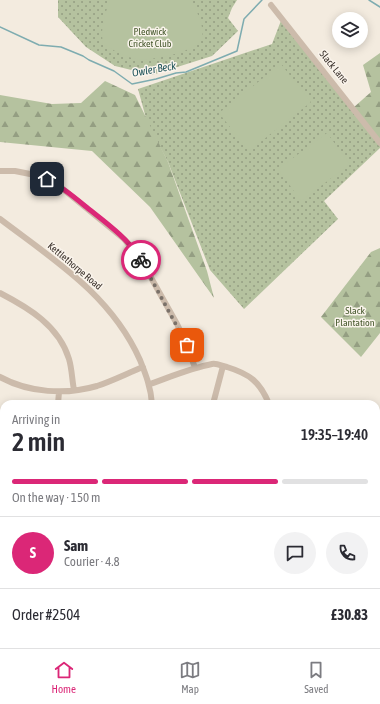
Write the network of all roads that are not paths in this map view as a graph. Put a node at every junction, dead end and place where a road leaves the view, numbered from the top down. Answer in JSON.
{"nodes":[{"id":1,"x":271,"y":5,"type":"dead end"},
{"id":2,"x":380,"y":143,"type":"edge"},
{"id":3,"x":0,"y":171,"type":"edge"},
{"id":4,"x":0,"y":220,"type":"edge"},
{"id":5,"x":0,"y":293,"type":"edge"},
{"id":6,"x":143,"y":366,"type":"junction"},
{"id":7,"x":223,"y":366,"type":"junction"},
{"id":8,"x":195,"y":368,"type":"junction"},
{"id":9,"x":0,"y":377,"type":"edge"},
{"id":10,"x":150,"y":384,"type":"junction"},
{"id":11,"x":74,"y":390,"type":"junction"},
{"id":12,"x":59,"y":392,"type":"junction"},
{"id":13,"x":58,"y":400,"type":"edge"},
{"id":14,"x":152,"y":400,"type":"edge"},
{"id":15,"x":214,"y":400,"type":"edge"},
{"id":16,"x":267,"y":400,"type":"edge"}],
"edges":[{"from":1,"to":2,"type":"street","name":"Slack Lane"},
{"from":3,"to":8,"type":"street"},
{"from":4,"to":6,"type":"street","name":"Kettlethorpe Road"},
{"from":5,"to":11,"type":"street"},
{"from":6,"to":10,"type":"street","name":"Kettlethorpe Road"},
{"from":6,"to":11,"type":"street"},
{"from":7,"to":8,"type":"street"},
{"from":7,"to":15,"type":"street"},
{"from":7,"to":16,"type":"street"},
{"from":8,"to":10,"type":"street"},
{"from":9,"to":12,"type":"street"},
{"from":10,"to":14,"type":"street","name":"Kettlethorpe Road"},
{"from":11,"to":12,"type":"street"},
{"from":12,"to":13,"type":"street"}]}
